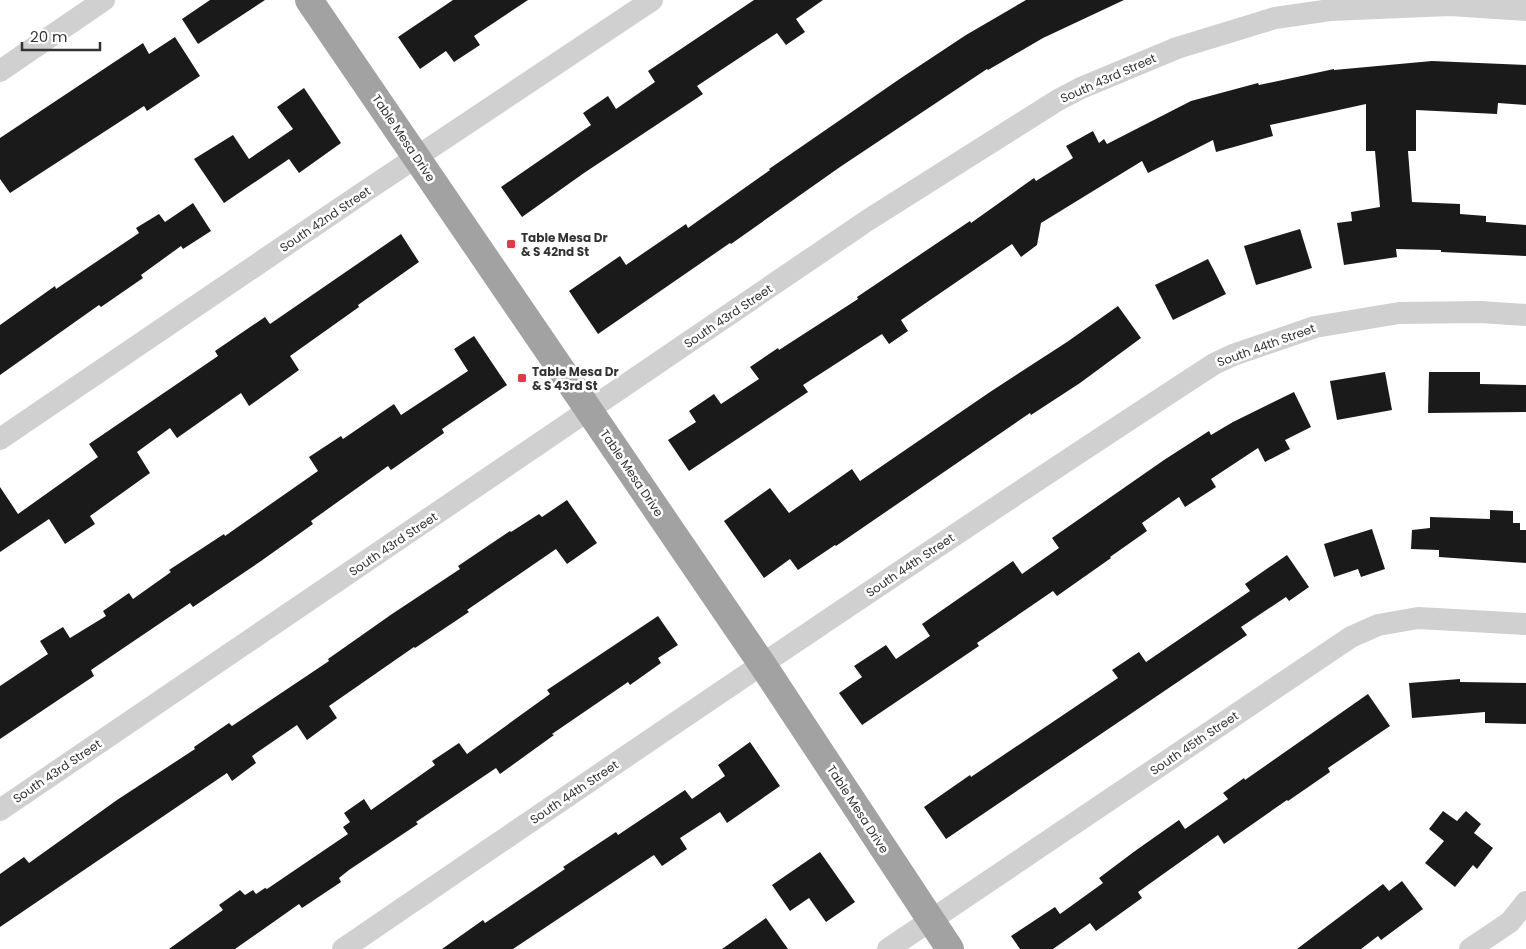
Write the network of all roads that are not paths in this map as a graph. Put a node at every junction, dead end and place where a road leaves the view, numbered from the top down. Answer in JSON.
{"nodes":[{"id":1,"x":104,"y":0,"type":"edge"},
{"id":2,"x":309,"y":0,"type":"edge"},
{"id":3,"x":652,"y":0,"type":"edge"},
{"id":4,"x":1526,"y":10,"type":"edge"},
{"id":5,"x":0,"y":71,"type":"edge"},
{"id":6,"x":417,"y":157,"type":"junction"},
{"id":7,"x":1526,"y":315,"type":"edge"},
{"id":8,"x":589,"y":411,"type":"junction"},
{"id":9,"x":0,"y":439,"type":"edge"},
{"id":10,"x":1526,"y":624,"type":"edge"},
{"id":11,"x":762,"y":664,"type":"junction"},
{"id":12,"x":0,"y":810,"type":"edge"},
{"id":13,"x":1526,"y":902,"type":"edge"},
{"id":14,"x":931,"y":920,"type":"junction"},
{"id":15,"x":343,"y":949,"type":"edge"},
{"id":16,"x":888,"y":949,"type":"edge"},
{"id":17,"x":950,"y":949,"type":"edge"},
{"id":18,"x":1470,"y":949,"type":"edge"}],
"edges":[{"from":1,"to":5,"type":"street"},
{"from":2,"to":6,"type":"highway","name":"Table Mesa Drive"},
{"from":3,"to":6,"type":"street","name":"South 42nd Street"},
{"from":4,"to":8,"type":"street","name":"South 43rd Street"},
{"from":6,"to":8,"type":"highway","name":"Table Mesa Drive"},
{"from":6,"to":9,"type":"street","name":"South 42nd Street"},
{"from":7,"to":11,"type":"street","name":"South 44th Street"},
{"from":8,"to":11,"type":"highway","name":"Table Mesa Drive"},
{"from":8,"to":12,"type":"street","name":"South 43rd Street"},
{"from":10,"to":14,"type":"street","name":"South 45th Street"},
{"from":11,"to":14,"type":"highway","name":"Table Mesa Drive"},
{"from":11,"to":15,"type":"street","name":"South 44th Street"},
{"from":13,"to":18,"type":"street"},
{"from":14,"to":16,"type":"street","name":"South 45th Street"},
{"from":14,"to":17,"type":"highway","name":"Table Mesa Drive"}]}
